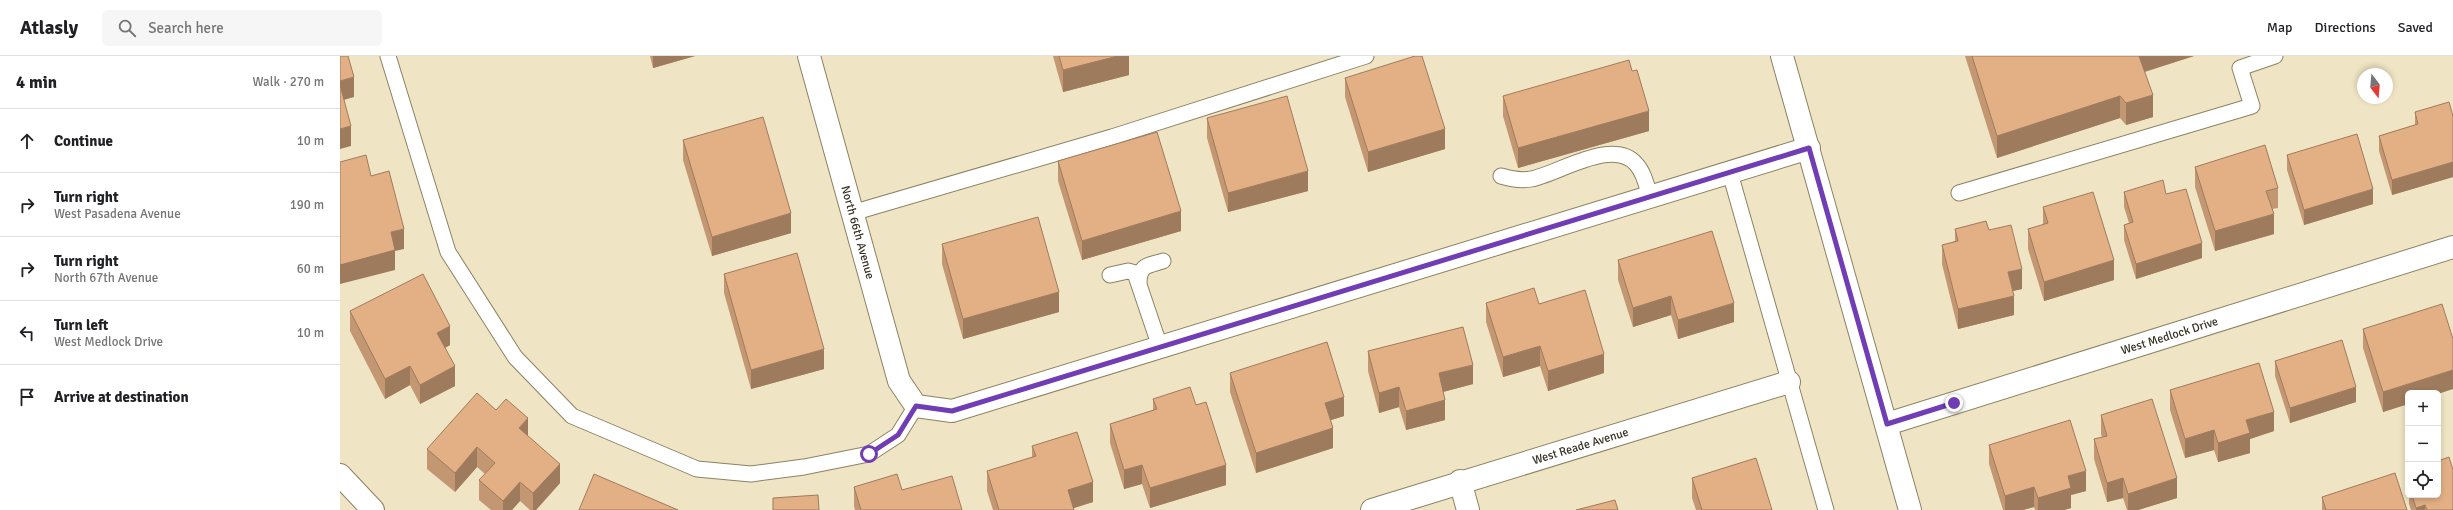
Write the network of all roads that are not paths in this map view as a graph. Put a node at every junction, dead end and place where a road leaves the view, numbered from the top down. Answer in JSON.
{"nodes":[{"id":1,"x":388,"y":56,"type":"edge"},
{"id":2,"x":809,"y":56,"type":"edge"},
{"id":3,"x":1366,"y":56,"type":"edge"},
{"id":4,"x":1782,"y":56,"type":"edge"},
{"id":5,"x":2275,"y":56,"type":"edge"},
{"id":6,"x":1809,"y":148,"type":"junction"},
{"id":7,"x":1730,"y":173,"type":"junction"},
{"id":8,"x":1501,"y":176,"type":"dead end"},
{"id":9,"x":1959,"y":193,"type":"dead end"},
{"id":10,"x":1650,"y":197,"type":"junction"},
{"id":11,"x":852,"y":213,"type":"junction"},
{"id":12,"x":2453,"y":247,"type":"edge"},
{"id":13,"x":1163,"y":261,"type":"dead end"},
{"id":14,"x":1110,"y":275,"type":"dead end"},
{"id":15,"x":1139,"y":282,"type":"junction"},
{"id":16,"x":1160,"y":347,"type":"junction"},
{"id":17,"x":1789,"y":382,"type":"junction"},
{"id":18,"x":916,"y":406,"type":"junction"},
{"id":19,"x":1887,"y":424,"type":"junction"},
{"id":20,"x":340,"y":475,"type":"edge"},
{"id":21,"x":1460,"y":481,"type":"junction"},
{"id":22,"x":372,"y":510,"type":"edge"},
{"id":23,"x":1372,"y":510,"type":"edge"},
{"id":24,"x":1468,"y":510,"type":"edge"},
{"id":25,"x":1826,"y":510,"type":"edge"},
{"id":26,"x":1910,"y":510,"type":"edge"}],
"edges":[{"from":1,"to":18,"type":"lane"},
{"from":2,"to":11,"type":"street","name":"North 66th Avenue"},
{"from":3,"to":11,"type":"lane"},
{"from":4,"to":6,"type":"street"},
{"from":5,"to":9,"type":"lane"},
{"from":6,"to":7,"type":"street"},
{"from":6,"to":19,"type":"street"},
{"from":7,"to":10,"type":"street"},
{"from":7,"to":17,"type":"lane"},
{"from":8,"to":10,"type":"lane"},
{"from":10,"to":16,"type":"street"},
{"from":11,"to":18,"type":"street","name":"North 66th Avenue"},
{"from":12,"to":19,"type":"street","name":"West Medlock Drive"},
{"from":13,"to":15,"type":"lane"},
{"from":14,"to":15,"type":"lane"},
{"from":15,"to":16,"type":"lane"},
{"from":16,"to":18,"type":"street"},
{"from":17,"to":21,"type":"street","name":"West Reade Avenue"},
{"from":17,"to":25,"type":"lane"},
{"from":19,"to":26,"type":"street"},
{"from":20,"to":22,"type":"street"},
{"from":21,"to":23,"type":"street","name":"West Reade Avenue"},
{"from":21,"to":24,"type":"street"}]}
